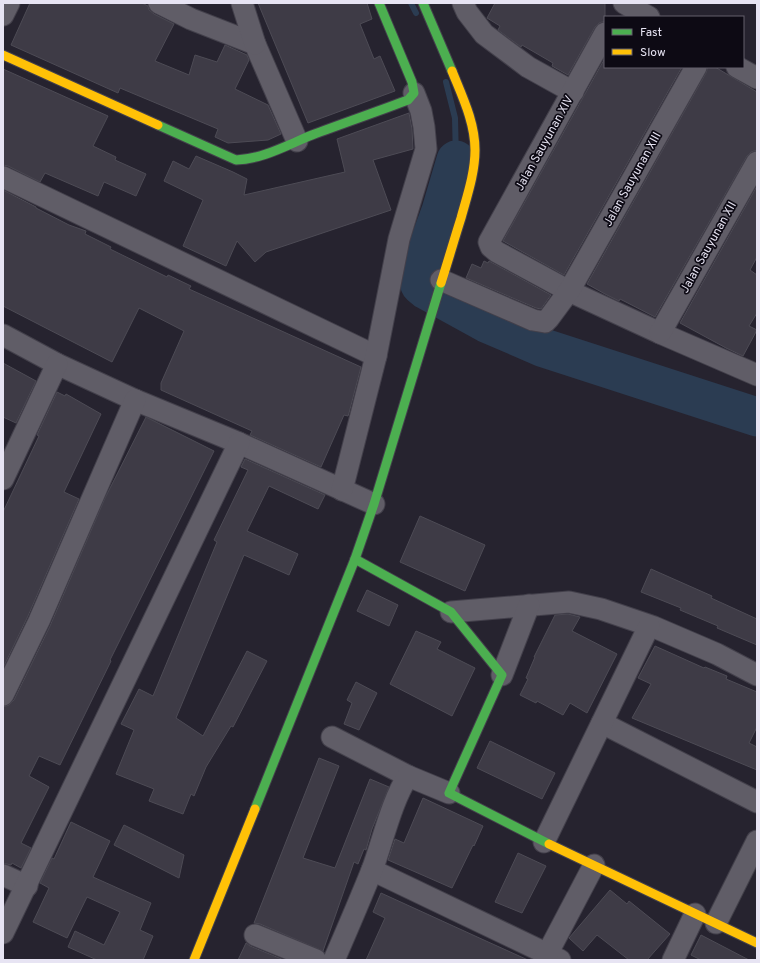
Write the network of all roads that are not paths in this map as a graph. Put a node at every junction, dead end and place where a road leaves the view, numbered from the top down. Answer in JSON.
{"nodes":[{"id":1,"x":8,"y":3,"type":"edge"},
{"id":2,"x":159,"y":3,"type":"edge"},
{"id":3,"x":242,"y":3,"type":"edge"},
{"id":4,"x":379,"y":3,"type":"edge"},
{"id":5,"x":423,"y":3,"type":"edge"},
{"id":6,"x":463,"y":3,"type":"edge"},
{"id":7,"x":623,"y":3,"type":"edge"},
{"id":8,"x":3,"y":15,"type":"edge"},
{"id":9,"x":615,"y":16,"type":"edge"},
{"id":10,"x":647,"y":16,"type":"edge"},
{"id":11,"x":604,"y":35,"type":"edge"},
{"id":12,"x":255,"y":44,"type":"junction"},
{"id":13,"x":3,"y":55,"type":"edge"},
{"id":14,"x":695,"y":68,"type":"edge"},
{"id":15,"x":739,"y":68,"type":"edge"},
{"id":16,"x":757,"y":78,"type":"edge"},
{"id":17,"x":573,"y":92,"type":"junction"},
{"id":18,"x":414,"y":94,"type":"junction"},
{"id":19,"x":297,"y":141,"type":"junction"},
{"id":20,"x":757,"y":162,"type":"edge"},
{"id":21,"x":3,"y":177,"type":"edge"},
{"id":22,"x":439,"y":285,"type":"junction"},
{"id":23,"x":569,"y":291,"type":"junction"},
{"id":24,"x":660,"y":333,"type":"junction"},
{"id":25,"x":3,"y":335,"type":"edge"},
{"id":26,"x":376,"y":356,"type":"junction"},
{"id":27,"x":57,"y":364,"type":"junction"},
{"id":28,"x":757,"y":375,"type":"edge"},
{"id":29,"x":135,"y":400,"type":"junction"},
{"id":30,"x":239,"y":443,"type":"junction"},
{"id":31,"x":3,"y":479,"type":"edge"},
{"id":32,"x":342,"y":490,"type":"junction"},
{"id":33,"x":374,"y":504,"type":"junction"},
{"id":34,"x":355,"y":559,"type":"junction"},
{"id":35,"x":529,"y":605,"type":"junction"},
{"id":36,"x":451,"y":612,"type":"junction"},
{"id":37,"x":650,"y":626,"type":"junction"},
{"id":38,"x":502,"y":675,"type":"junction"},
{"id":39,"x":757,"y":675,"type":"edge"},
{"id":40,"x":3,"y":695,"type":"edge"},
{"id":41,"x":602,"y":723,"type":"junction"},
{"id":42,"x":332,"y":737,"type":"dead end"},
{"id":43,"x":408,"y":776,"type":"junction"},
{"id":44,"x":449,"y":793,"type":"junction"},
{"id":45,"x":757,"y":802,"type":"edge"},
{"id":46,"x":757,"y":841,"type":"edge"},
{"id":47,"x":544,"y":842,"type":"junction"},
{"id":48,"x":594,"y":865,"type":"junction"},
{"id":49,"x":372,"y":870,"type":"junction"},
{"id":50,"x":3,"y":875,"type":"edge"},
{"id":51,"x":26,"y":886,"type":"junction"},
{"id":52,"x":695,"y":914,"type":"junction"},
{"id":53,"x":716,"y":923,"type":"junction"},
{"id":54,"x":3,"y":933,"type":"edge"},
{"id":55,"x":255,"y":935,"type":"dead end"},
{"id":56,"x":757,"y":943,"type":"edge"},
{"id":57,"x":550,"y":958,"type":"edge"},
{"id":58,"x":194,"y":960,"type":"edge"},
{"id":59,"x":316,"y":960,"type":"edge"},
{"id":60,"x":334,"y":960,"type":"edge"},
{"id":61,"x":673,"y":960,"type":"edge"}],
"edges":[{"from":1,"to":8,"type":"street"},
{"from":2,"to":12,"type":"street"},
{"from":3,"to":12,"type":"street"},
{"from":4,"to":18,"type":"street"},
{"from":5,"to":22,"type":"street"},
{"from":6,"to":17,"type":"street"},
{"from":7,"to":9,"type":"street"},
{"from":7,"to":10,"type":"street"},
{"from":11,"to":17,"type":"street","name":"Jalan Sauyunan XIV"},
{"from":12,"to":19,"type":"street"},
{"from":13,"to":19,"type":"street"},
{"from":14,"to":23,"type":"street","name":"Jalan Sauyunan XIII"},
{"from":15,"to":16,"type":"street"},
{"from":17,"to":23,"type":"street","name":"Jalan Sauyunan XIV"},
{"from":18,"to":19,"type":"street"},
{"from":18,"to":26,"type":"street"},
{"from":20,"to":24,"type":"street","name":"Jalan Sauyunan XII"},
{"from":21,"to":26,"type":"street"},
{"from":22,"to":23,"type":"street","name":"Jalan Sauyunan XIII"},
{"from":22,"to":33,"type":"street"},
{"from":23,"to":24,"type":"street"},
{"from":24,"to":28,"type":"street"},
{"from":25,"to":27,"type":"street"},
{"from":26,"to":32,"type":"street"},
{"from":27,"to":29,"type":"street"},
{"from":27,"to":31,"type":"street"},
{"from":29,"to":30,"type":"street"},
{"from":29,"to":40,"type":"street"},
{"from":30,"to":32,"type":"street"},
{"from":30,"to":51,"type":"street"},
{"from":32,"to":33,"type":"street"},
{"from":33,"to":34,"type":"street"},
{"from":34,"to":36,"type":"street"},
{"from":34,"to":58,"type":"street"},
{"from":35,"to":36,"type":"street"},
{"from":35,"to":37,"type":"street"},
{"from":35,"to":38,"type":"street"},
{"from":36,"to":38,"type":"street"},
{"from":37,"to":39,"type":"street"},
{"from":37,"to":41,"type":"street"},
{"from":38,"to":44,"type":"street"},
{"from":41,"to":45,"type":"street"},
{"from":41,"to":47,"type":"street"},
{"from":42,"to":43,"type":"street"},
{"from":43,"to":44,"type":"street"},
{"from":43,"to":49,"type":"street"},
{"from":44,"to":47,"type":"street"},
{"from":46,"to":53,"type":"street"},
{"from":47,"to":48,"type":"street"},
{"from":48,"to":52,"type":"street"},
{"from":48,"to":57,"type":"street"},
{"from":49,"to":57,"type":"street"},
{"from":49,"to":60,"type":"street"},
{"from":50,"to":51,"type":"street"},
{"from":51,"to":54,"type":"street"},
{"from":52,"to":53,"type":"street"},
{"from":52,"to":61,"type":"street"},
{"from":53,"to":56,"type":"street"},
{"from":55,"to":59,"type":"street"}]}
